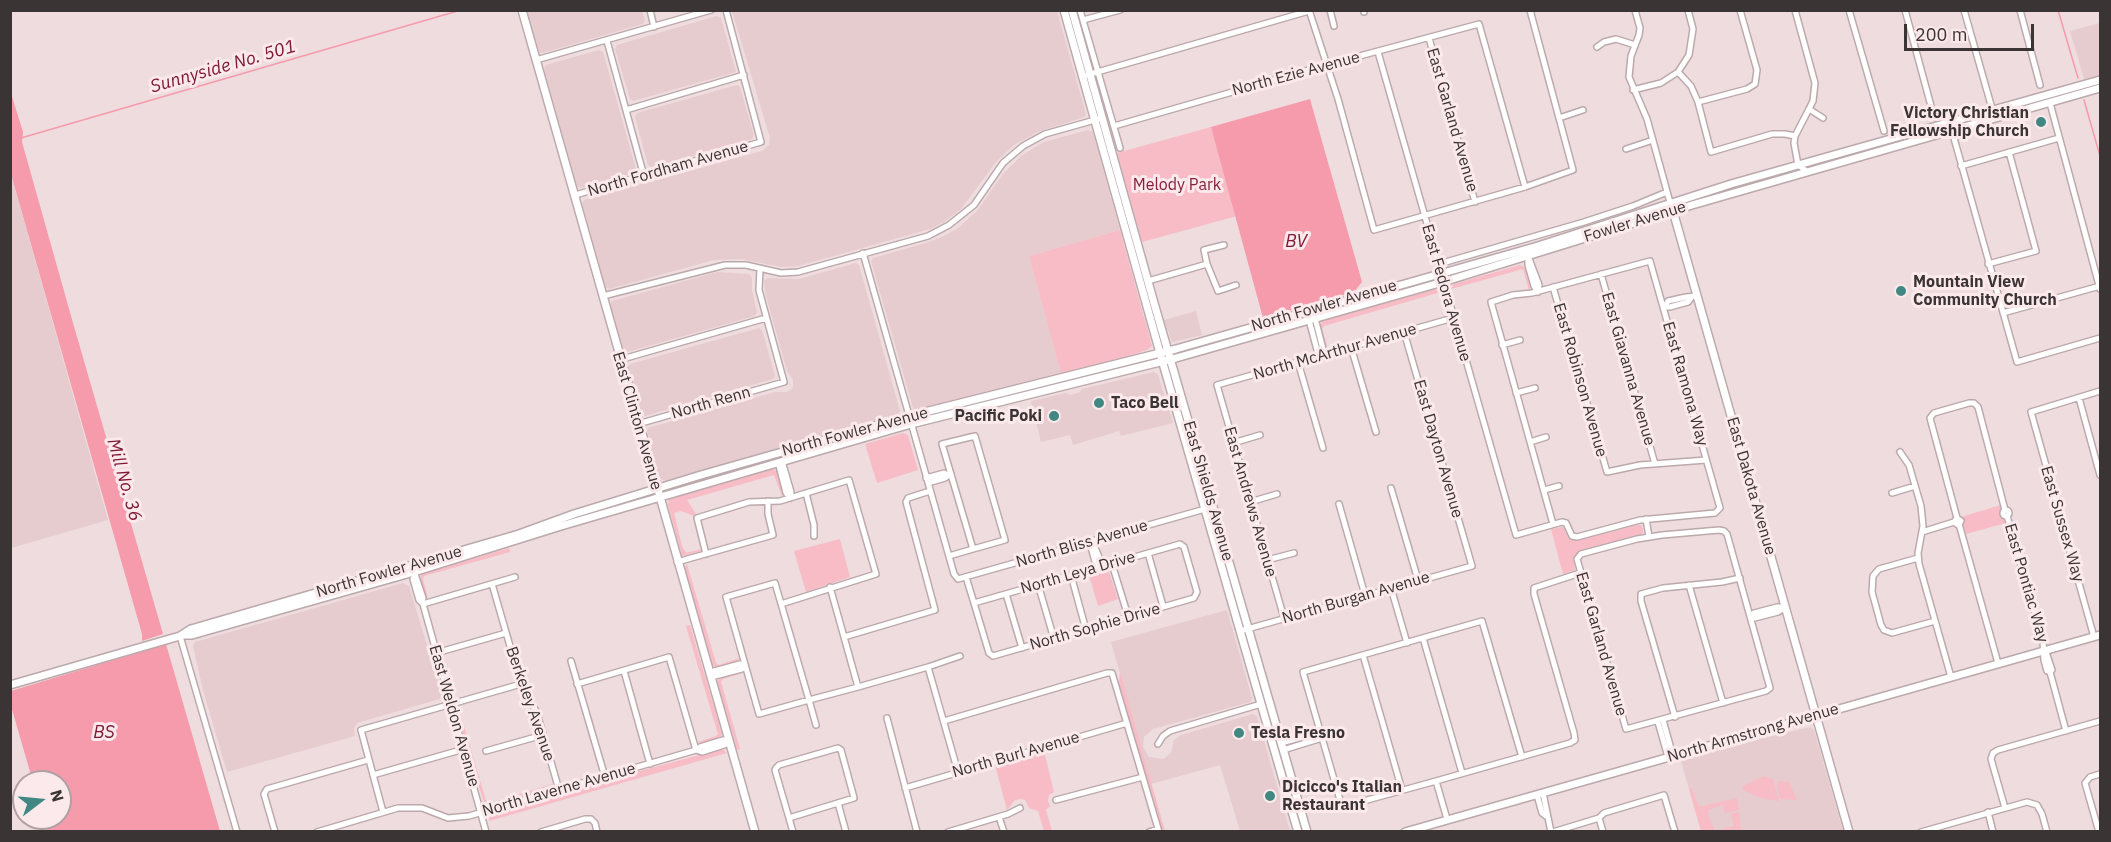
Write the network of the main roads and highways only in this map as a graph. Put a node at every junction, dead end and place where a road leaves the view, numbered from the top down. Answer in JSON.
{"nodes":[{"id":1,"x":522,"y":10,"type":"edge"},
{"id":2,"x":1064,"y":10,"type":"edge"},
{"id":3,"x":1072,"y":10,"type":"edge"},
{"id":4,"x":2098,"y":81,"type":"edge"},
{"id":5,"x":2100,"y":88,"type":"edge"},
{"id":6,"x":2050,"y":103,"type":"junction"},
{"id":7,"x":1992,"y":110,"type":"junction"},
{"id":8,"x":1099,"y":119,"type":"junction"},
{"id":9,"x":1952,"y":131,"type":"junction"},
{"id":10,"x":1905,"y":135,"type":"junction"},
{"id":11,"x":1852,"y":159,"type":"junction"},
{"id":12,"x":1798,"y":165,"type":"junction"},
{"id":13,"x":1111,"y":183,"type":"junction"},
{"id":14,"x":1754,"y":187,"type":"junction"},
{"id":15,"x":1672,"y":207,"type":"junction"},
{"id":16,"x":1135,"y":236,"type":"junction"},
{"id":17,"x":1350,"y":299,"type":"junction"},
{"id":18,"x":1312,"y":319,"type":"junction"},
{"id":19,"x":1170,"y":355,"type":"junction"},
{"id":20,"x":1161,"y":357,"type":"junction"},
{"id":21,"x":1038,"y":384,"type":"junction"},
{"id":22,"x":979,"y":407,"type":"junction"},
{"id":23,"x":910,"y":420,"type":"junction"},
{"id":24,"x":815,"y":443,"type":"junction"},
{"id":25,"x":780,"y":461,"type":"junction"},
{"id":26,"x":657,"y":489,"type":"junction"},
{"id":27,"x":659,"y":497,"type":"junction"},
{"id":28,"x":1209,"y":507,"type":"junction"},
{"id":29,"x":414,"y":571,"type":"junction"},
{"id":30,"x":327,"y":590,"type":"junction"},
{"id":31,"x":283,"y":609,"type":"junction"},
{"id":32,"x":181,"y":635,"type":"junction"},
{"id":33,"x":2097,"y":636,"type":"edge"},
{"id":34,"x":10,"y":685,"type":"edge"},
{"id":35,"x":1816,"y":715,"type":"junction"},
{"id":36,"x":755,"y":831,"type":"edge"},
{"id":37,"x":1298,"y":831,"type":"edge"},
{"id":38,"x":1306,"y":831,"type":"edge"},
{"id":39,"x":1411,"y":831,"type":"edge"},
{"id":40,"x":1849,"y":831,"type":"edge"}],
"edges":[{"from":1,"to":26,"type":"main road","name":"East Clinton Avenue"},
{"from":2,"to":8,"type":"main road","name":"East Shields Avenue"},
{"from":3,"to":8,"type":"main road","name":"East Shields Avenue"},
{"from":4,"to":6,"type":"main road"},
{"from":4,"to":7,"type":"main road","name":"Fowler Avenue"},
{"from":5,"to":6,"type":"main road","name":"Fowler Avenue"},
{"from":6,"to":9,"type":"main road","name":"Fowler Avenue"},
{"from":7,"to":9,"type":"main road"},
{"from":7,"to":10,"type":"main road","name":"Fowler Avenue"},
{"from":8,"to":13,"type":"main road","name":"East Shields Avenue"},
{"from":8,"to":16,"type":"main road","name":"East Shields Avenue"},
{"from":9,"to":11,"type":"main road","name":"Fowler Avenue"},
{"from":10,"to":11,"type":"main road"},
{"from":10,"to":12,"type":"main road","name":"Fowler Avenue"},
{"from":11,"to":14,"type":"main road","name":"Fowler Avenue"},
{"from":12,"to":14,"type":"main road"},
{"from":12,"to":15,"type":"main road","name":"Fowler Avenue"},
{"from":13,"to":16,"type":"main road"},
{"from":13,"to":20,"type":"main road","name":"East Shields Avenue"},
{"from":14,"to":15,"type":"main road","name":"Fowler Avenue"},
{"from":15,"to":17,"type":"main road","name":"North Fowler Avenue"},
{"from":15,"to":18,"type":"main road","name":"Fowler Avenue"},
{"from":15,"to":35,"type":"main road","name":"East Dakota Avenue"},
{"from":16,"to":19,"type":"main road","name":"East Shields Avenue"},
{"from":17,"to":18,"type":"main road"},
{"from":17,"to":19,"type":"main road","name":"North Fowler Avenue"},
{"from":18,"to":19,"type":"main road","name":"Fowler Avenue"},
{"from":19,"to":20,"type":"main road","name":"North Fowler Avenue"},
{"from":19,"to":28,"type":"main road","name":"East Shields Avenue"},
{"from":20,"to":21,"type":"main road","name":"North Fowler Avenue"},
{"from":20,"to":22,"type":"main road","name":"North Fowler Avenue"},
{"from":20,"to":28,"type":"main road","name":"East Shields Avenue"},
{"from":21,"to":22,"type":"main road"},
{"from":21,"to":23,"type":"main road","name":"North Fowler Avenue"},
{"from":22,"to":23,"type":"main road","name":"North Fowler Avenue"},
{"from":23,"to":24,"type":"main road","name":"North Fowler Avenue"},
{"from":23,"to":25,"type":"main road","name":"North Fowler Avenue"},
{"from":24,"to":25,"type":"main road"},
{"from":24,"to":26,"type":"main road","name":"North Fowler Avenue"},
{"from":25,"to":27,"type":"main road","name":"North Fowler Avenue"},
{"from":26,"to":27,"type":"main road","name":"East Clinton Avenue"},
{"from":26,"to":29,"type":"main road","name":"North Fowler Avenue"},
{"from":27,"to":29,"type":"main road","name":"North Fowler Avenue"},
{"from":27,"to":36,"type":"main road","name":"East Clinton Avenue"},
{"from":28,"to":37,"type":"main road","name":"East Shields Avenue"},
{"from":28,"to":38,"type":"main road","name":"East Shields Avenue"},
{"from":29,"to":30,"type":"main road","name":"North Fowler Avenue"},
{"from":29,"to":31,"type":"main road","name":"North Fowler Avenue"},
{"from":30,"to":31,"type":"main road"},
{"from":30,"to":32,"type":"main road","name":"North Fowler Avenue"},
{"from":31,"to":32,"type":"main road","name":"North Fowler Avenue"},
{"from":32,"to":34,"type":"main road","name":"North Fowler Avenue"},
{"from":33,"to":35,"type":"main road","name":"North Armstrong Avenue"},
{"from":35,"to":39,"type":"main road","name":"North Armstrong Avenue"},
{"from":35,"to":40,"type":"main road","name":"East Dakota Avenue"}]}
